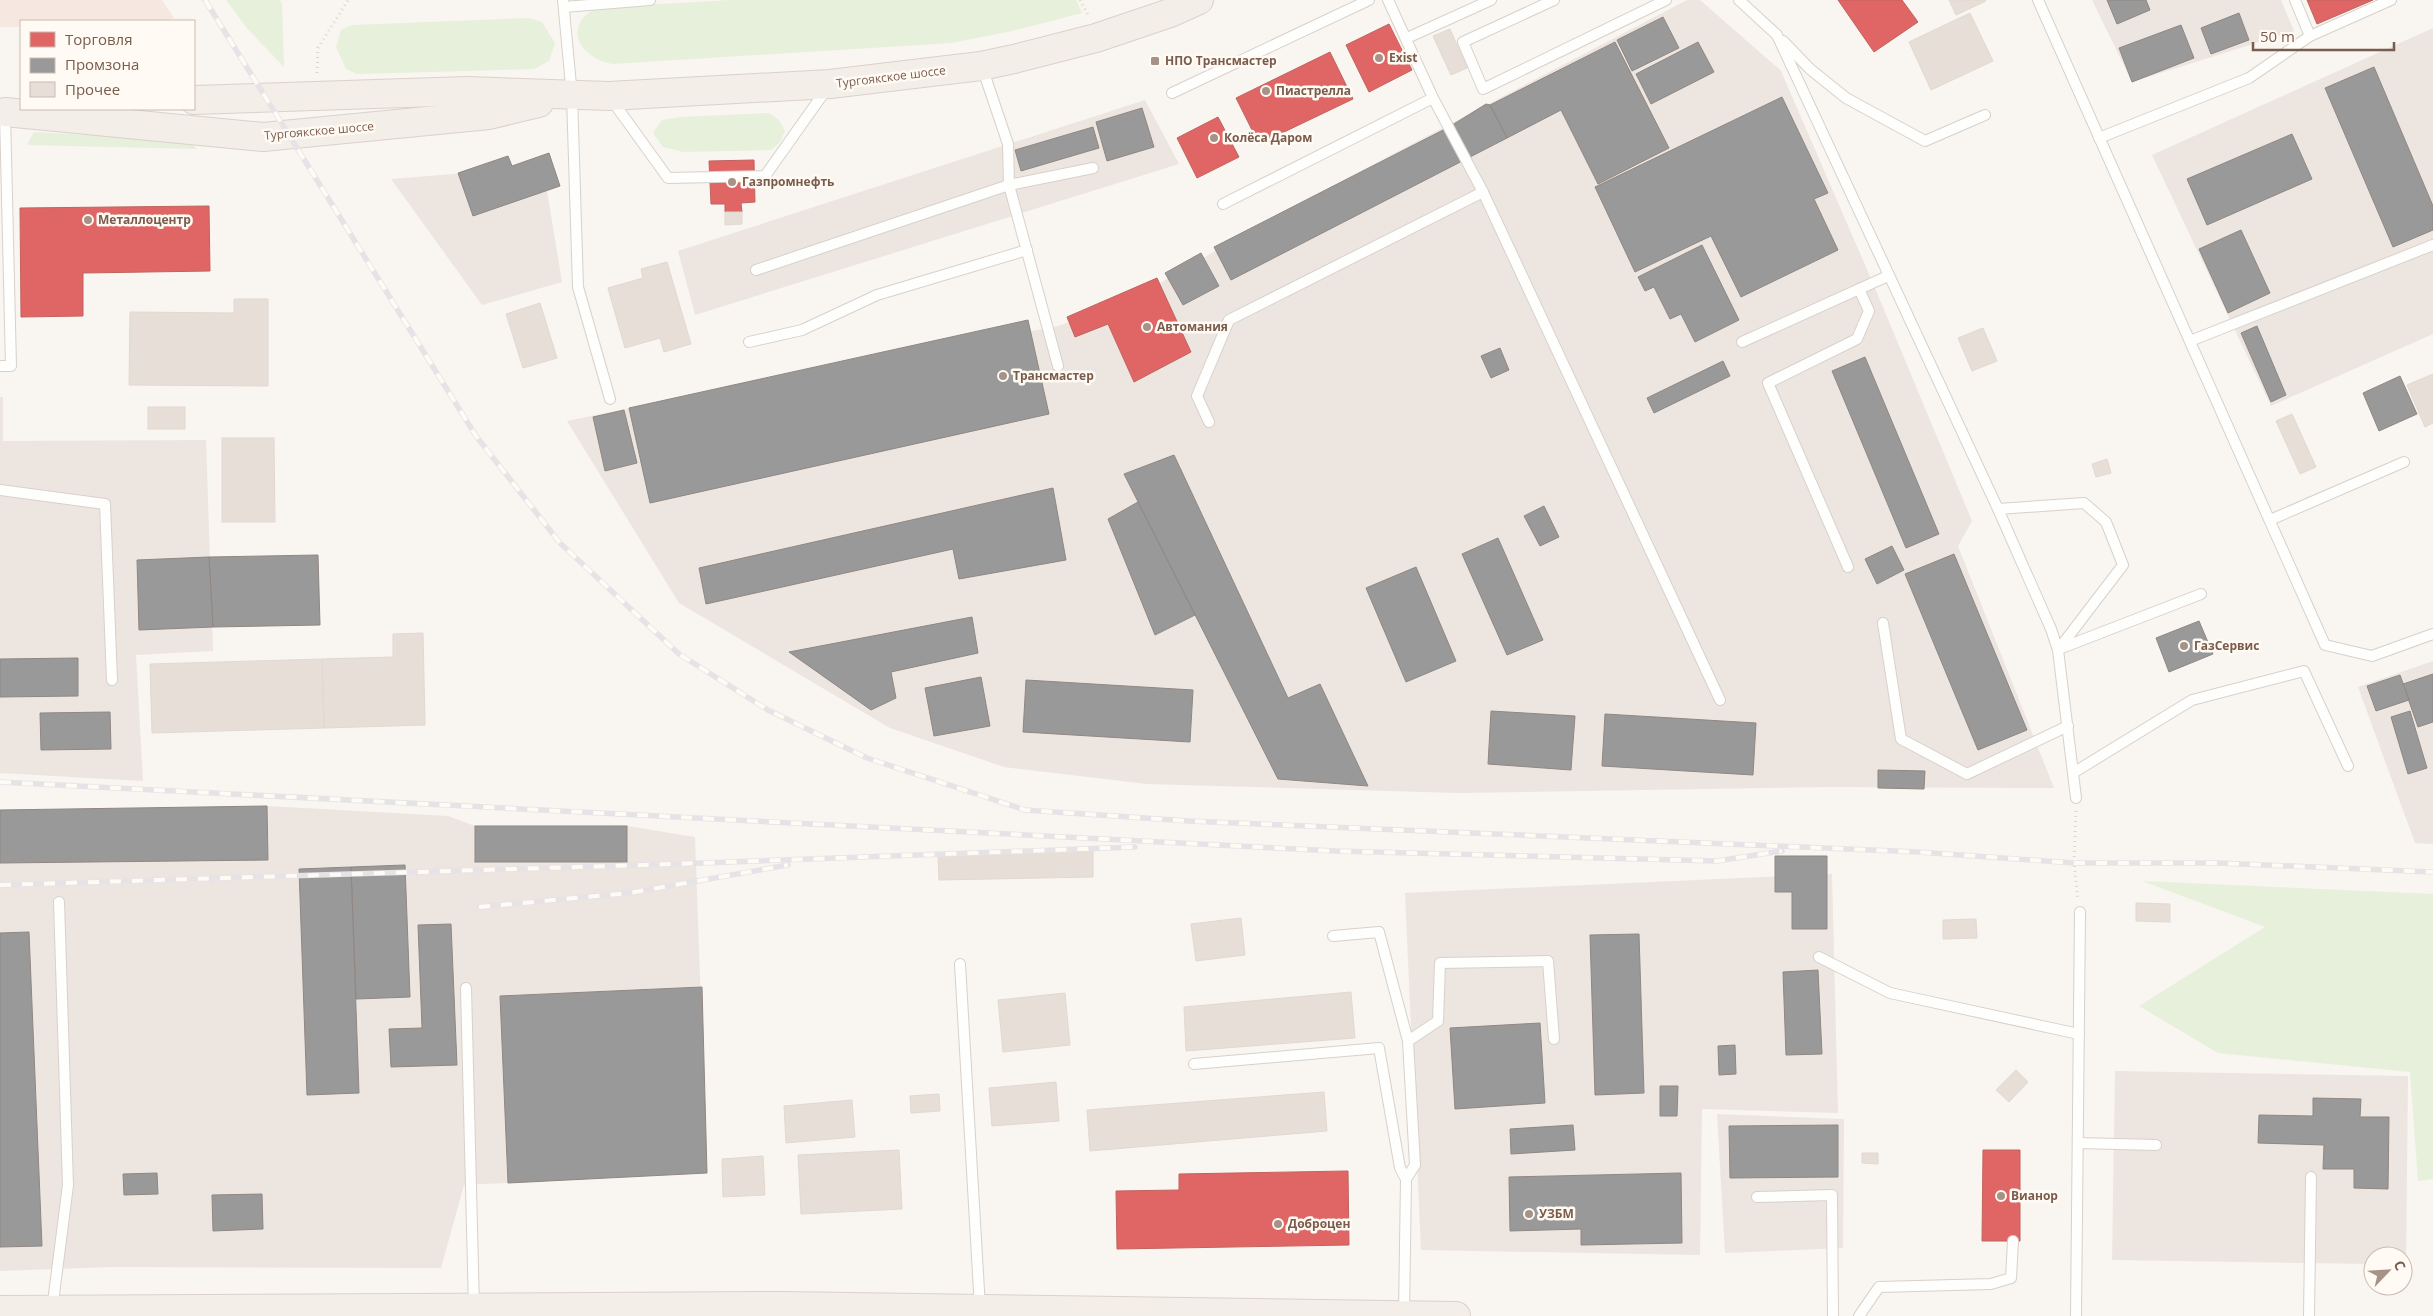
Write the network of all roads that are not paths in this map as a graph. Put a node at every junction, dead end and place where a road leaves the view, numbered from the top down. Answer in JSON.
{"nodes":[{"id":1,"x":650,"y":0,"type":"edge"},
{"id":2,"x":1199,"y":0,"type":"edge"},
{"id":3,"x":1369,"y":0,"type":"edge"},
{"id":4,"x":1388,"y":0,"type":"edge"},
{"id":5,"x":1491,"y":0,"type":"edge"},
{"id":6,"x":1554,"y":0,"type":"edge"},
{"id":7,"x":1666,"y":0,"type":"edge"},
{"id":8,"x":1739,"y":0,"type":"edge"},
{"id":9,"x":2038,"y":0,"type":"edge"},
{"id":10,"x":2295,"y":0,"type":"edge"},
{"id":11,"x":2391,"y":0,"type":"edge"},
{"id":12,"x":563,"y":3,"type":"edge"},
{"id":13,"x":1777,"y":35,"type":"junction"},
{"id":14,"x":2310,"y":36,"type":"junction"},
{"id":15,"x":1407,"y":38,"type":"junction"},
{"id":16,"x":981,"y":66,"type":"junction"},
{"id":17,"x":830,"y":84,"type":"junction"},
{"id":18,"x":1172,"y":94,"type":"dead end"},
{"id":19,"x":572,"y":96,"type":"junction"},
{"id":20,"x":609,"y":96,"type":"junction"},
{"id":21,"x":1433,"y":98,"type":"junction"},
{"id":22,"x":195,"y":100,"type":"edge"},
{"id":23,"x":31,"y":110,"type":"edge"},
{"id":24,"x":3,"y":112,"type":"edge"},
{"id":25,"x":1985,"y":115,"type":"dead end"},
{"id":26,"x":2099,"y":138,"type":"junction"},
{"id":27,"x":1093,"y":168,"type":"dead end"},
{"id":28,"x":1009,"y":184,"type":"junction"},
{"id":29,"x":1483,"y":192,"type":"junction"},
{"id":30,"x":1223,"y":204,"type":"dead end"},
{"id":31,"x":2433,"y":244,"type":"edge"},
{"id":32,"x":1026,"y":250,"type":"junction"},
{"id":33,"x":756,"y":270,"type":"dead end"},
{"id":34,"x":1888,"y":276,"type":"junction"},
{"id":35,"x":1859,"y":289,"type":"junction"},
{"id":36,"x":2190,"y":341,"type":"junction"},
{"id":37,"x":750,"y":342,"type":"dead end"},
{"id":38,"x":1742,"y":342,"type":"dead end"},
{"id":39,"x":0,"y":366,"type":"edge"},
{"id":40,"x":1058,"y":366,"type":"dead end"},
{"id":41,"x":610,"y":399,"type":"dead end"},
{"id":42,"x":1209,"y":422,"type":"dead end"},
{"id":43,"x":2404,"y":462,"type":"dead end"},
{"id":44,"x":0,"y":490,"type":"edge"},
{"id":45,"x":1998,"y":509,"type":"junction"},
{"id":46,"x":2270,"y":520,"type":"junction"},
{"id":47,"x":1848,"y":567,"type":"dead end"},
{"id":48,"x":2201,"y":594,"type":"dead end"},
{"id":49,"x":1883,"y":624,"type":"dead end"},
{"id":50,"x":2433,"y":634,"type":"edge"},
{"id":51,"x":2058,"y":650,"type":"junction"},
{"id":52,"x":112,"y":680,"type":"dead end"},
{"id":53,"x":1720,"y":700,"type":"dead end"},
{"id":54,"x":2068,"y":726,"type":"junction"},
{"id":55,"x":2348,"y":766,"type":"dead end"},
{"id":56,"x":2074,"y":773,"type":"junction"},
{"id":57,"x":2076,"y":798,"type":"road end"},
{"id":58,"x":59,"y":902,"type":"dead end"},
{"id":59,"x":2080,"y":912,"type":"road end"},
{"id":60,"x":1333,"y":936,"type":"dead end"},
{"id":61,"x":1820,"y":957,"type":"dead end"},
{"id":62,"x":960,"y":964,"type":"dead end"},
{"id":63,"x":466,"y":988,"type":"dead end"},
{"id":64,"x":2079,"y":1034,"type":"junction"},
{"id":65,"x":1554,"y":1039,"type":"dead end"},
{"id":66,"x":1408,"y":1041,"type":"junction"},
{"id":67,"x":1194,"y":1064,"type":"dead end"},
{"id":68,"x":2078,"y":1143,"type":"junction"},
{"id":69,"x":2156,"y":1145,"type":"dead end"},
{"id":70,"x":2311,"y":1177,"type":"dead end"},
{"id":71,"x":1406,"y":1179,"type":"junction"},
{"id":72,"x":1757,"y":1196,"type":"dead end"},
{"id":73,"x":2013,"y":1241,"type":"dead end"},
{"id":74,"x":474,"y":1308,"type":"junction"},
{"id":75,"x":980,"y":1309,"type":"junction"},
{"id":76,"x":0,"y":1310,"type":"edge"},
{"id":77,"x":52,"y":1311,"type":"junction"},
{"id":78,"x":1404,"y":1315,"type":"edge"},
{"id":79,"x":1456,"y":1316,"type":"edge"},
{"id":80,"x":1833,"y":1316,"type":"edge"},
{"id":81,"x":1860,"y":1316,"type":"edge"},
{"id":82,"x":2076,"y":1316,"type":"edge"},
{"id":83,"x":2309,"y":1316,"type":"edge"}],
"edges":[{"from":1,"to":12,"type":"lane"},
{"from":2,"to":16,"type":"main road","name":"Тургоякское шоссе"},
{"from":3,"to":18,"type":"lane"},
{"from":4,"to":15,"type":"lane"},
{"from":5,"to":15,"type":"lane"},
{"from":6,"to":7,"type":"lane"},
{"from":8,"to":13,"type":"lane"},
{"from":9,"to":26,"type":"lane"},
{"from":10,"to":14,"type":"lane"},
{"from":11,"to":14,"type":"lane"},
{"from":12,"to":19,"type":"lane"},
{"from":13,"to":25,"type":"lane"},
{"from":13,"to":34,"type":"lane"},
{"from":14,"to":26,"type":"lane"},
{"from":15,"to":21,"type":"lane"},
{"from":16,"to":17,"type":"main road","name":"Тургоякское шоссе"},
{"from":16,"to":28,"type":"lane"},
{"from":17,"to":20,"type":"main road","name":"Тургоякское шоссе"},
{"from":17,"to":20,"type":"lane"},
{"from":19,"to":20,"type":"main road","name":"Тургоякское шоссе"},
{"from":19,"to":22,"type":"main road","name":"Тургоякское шоссе"},
{"from":19,"to":24,"type":"main road","name":"Тургоякское шоссе"},
{"from":19,"to":41,"type":"lane"},
{"from":21,"to":29,"type":"lane"},
{"from":21,"to":30,"type":"lane"},
{"from":23,"to":24,"type":"main road"},
{"from":24,"to":39,"type":"lane"},
{"from":26,"to":36,"type":"lane"},
{"from":27,"to":28,"type":"lane"},
{"from":28,"to":32,"type":"lane"},
{"from":28,"to":33,"type":"lane"},
{"from":29,"to":42,"type":"lane"},
{"from":29,"to":53,"type":"lane"},
{"from":31,"to":36,"type":"lane"},
{"from":32,"to":37,"type":"lane"},
{"from":32,"to":40,"type":"lane"},
{"from":34,"to":35,"type":"lane"},
{"from":34,"to":45,"type":"lane"},
{"from":35,"to":38,"type":"lane"},
{"from":35,"to":47,"type":"lane"},
{"from":36,"to":46,"type":"lane"},
{"from":43,"to":46,"type":"lane"},
{"from":44,"to":52,"type":"lane"},
{"from":45,"to":51,"type":"lane"},
{"from":45,"to":51,"type":"lane"},
{"from":46,"to":50,"type":"lane"},
{"from":48,"to":51,"type":"lane"},
{"from":49,"to":54,"type":"lane"},
{"from":51,"to":54,"type":"lane"},
{"from":54,"to":56,"type":"lane"},
{"from":55,"to":56,"type":"lane"},
{"from":56,"to":57,"type":"lane"},
{"from":58,"to":77,"type":"lane"},
{"from":59,"to":64,"type":"lane"},
{"from":60,"to":66,"type":"lane"},
{"from":61,"to":64,"type":"lane"},
{"from":62,"to":75,"type":"lane"},
{"from":63,"to":74,"type":"lane"},
{"from":64,"to":68,"type":"lane"},
{"from":65,"to":66,"type":"lane"},
{"from":66,"to":71,"type":"lane"},
{"from":67,"to":71,"type":"lane"},
{"from":68,"to":69,"type":"lane"},
{"from":68,"to":82,"type":"lane"},
{"from":70,"to":83,"type":"lane"},
{"from":71,"to":78,"type":"lane"},
{"from":72,"to":80,"type":"lane"},
{"from":73,"to":81,"type":"lane"},
{"from":74,"to":75,"type":"main road"},
{"from":74,"to":77,"type":"main road"},
{"from":75,"to":78,"type":"main road"},
{"from":76,"to":77,"type":"main road"},
{"from":78,"to":79,"type":"main road"}]}
